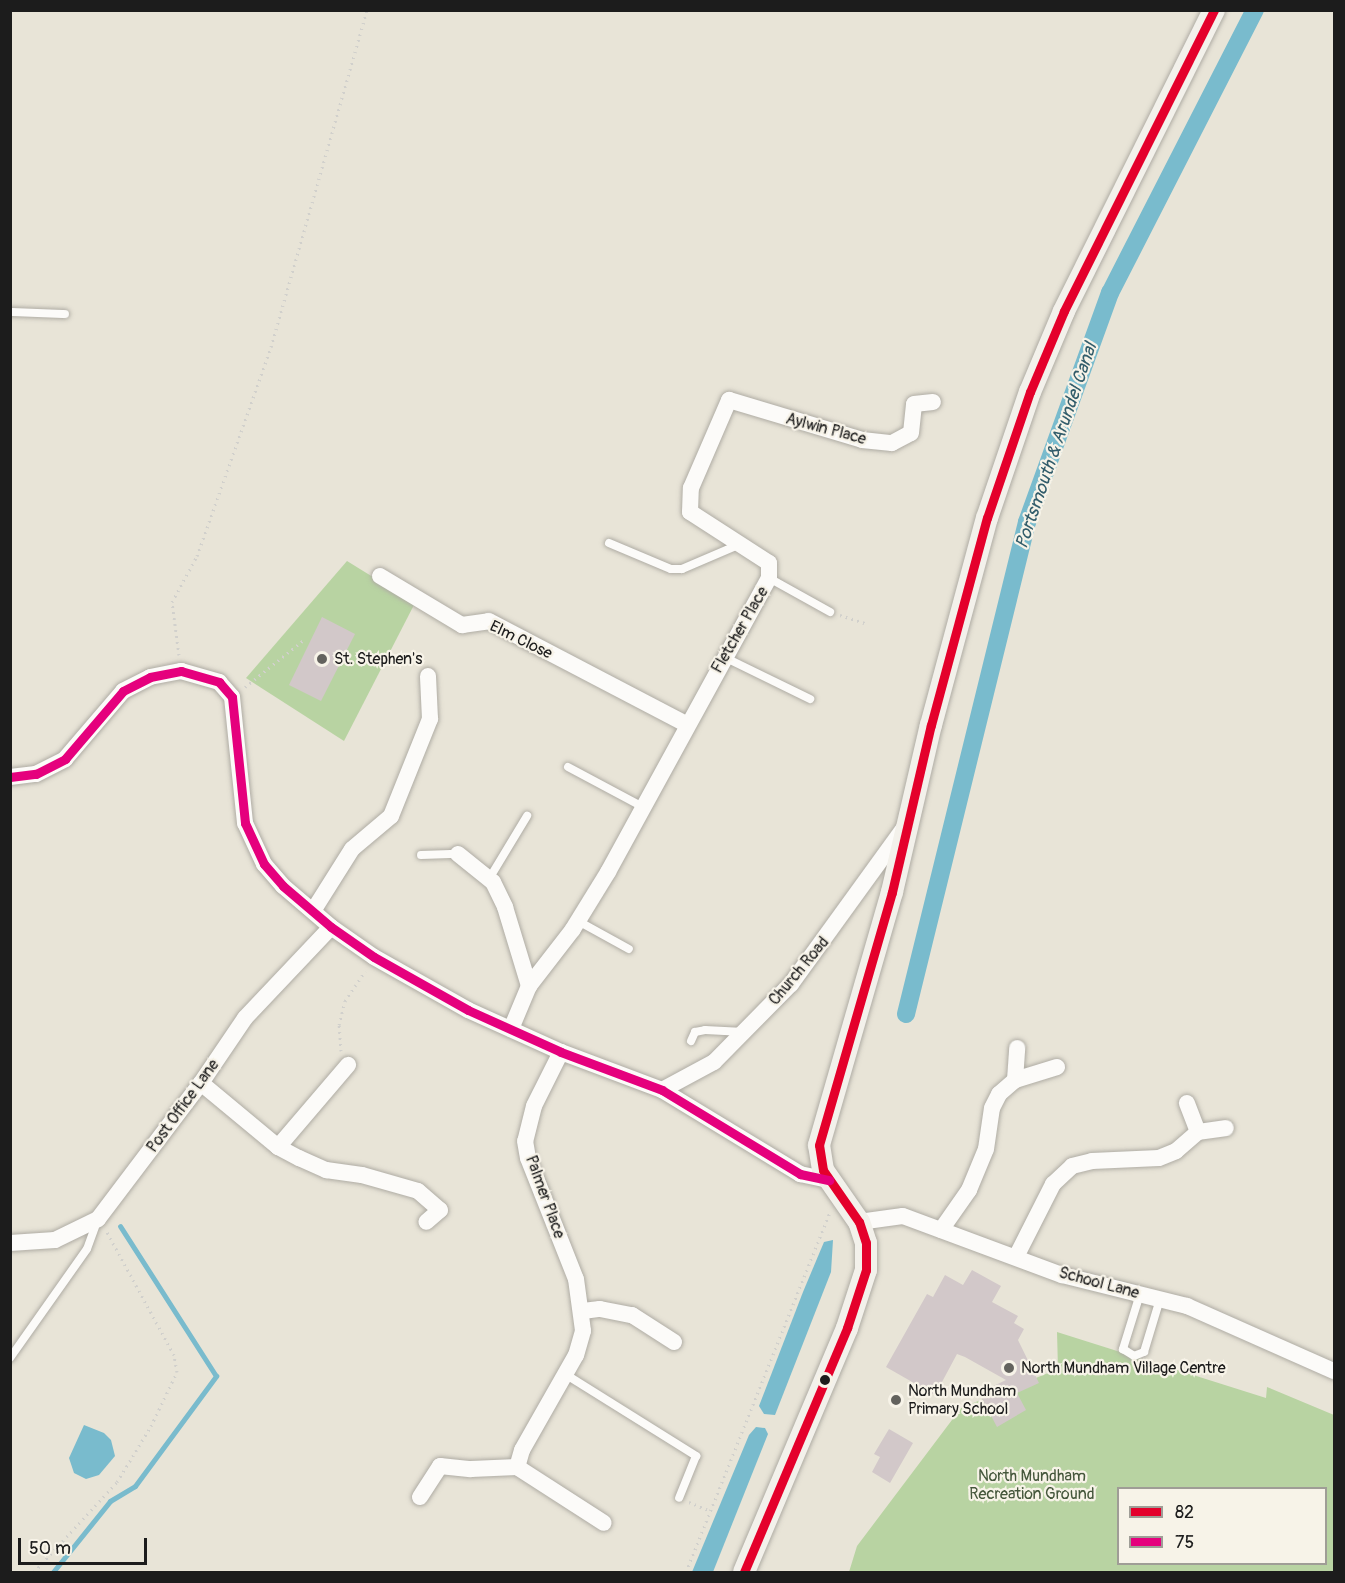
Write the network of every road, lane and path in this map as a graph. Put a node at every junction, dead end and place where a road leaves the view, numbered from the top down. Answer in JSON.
{"nodes":[{"id":1,"x":367,"y":10,"type":"edge"},
{"id":2,"x":1214,"y":10,"type":"edge"},
{"id":3,"x":10,"y":312,"type":"edge"},
{"id":4,"x":65,"y":314,"type":"dead end"},
{"id":5,"x":729,"y":400,"type":"joint"},
{"id":6,"x":933,"y":402,"type":"dead end"},
{"id":7,"x":609,"y":543,"type":"dead end"},
{"id":8,"x":738,"y":544,"type":"junction"},
{"id":9,"x":380,"y":576,"type":"dead end"},
{"id":10,"x":769,"y":579,"type":"junction"},
{"id":11,"x":830,"y":612,"type":"joint"},
{"id":12,"x":865,"y":623,"type":"dead end"},
{"id":13,"x":305,"y":639,"type":"dead end"},
{"id":14,"x":724,"y":657,"type":"junction"},
{"id":15,"x":181,"y":671,"type":"junction"},
{"id":16,"x":428,"y":676,"type":"dead end"},
{"id":17,"x":232,"y":697,"type":"junction"},
{"id":18,"x":810,"y":699,"type":"dead end"},
{"id":19,"x":686,"y":724,"type":"junction"},
{"id":20,"x":568,"y":767,"type":"dead end"},
{"id":21,"x":10,"y":777,"type":"edge"},
{"id":22,"x":642,"y":807,"type":"junction"},
{"id":23,"x":527,"y":816,"type":"dead end"},
{"id":24,"x":908,"y":822,"type":"junction"},
{"id":25,"x":458,"y":854,"type":"joint"},
{"id":26,"x":421,"y":855,"type":"dead end"},
{"id":27,"x":489,"y":879,"type":"junction"},
{"id":28,"x":313,"y":911,"type":"junction"},
{"id":29,"x":578,"y":921,"type":"junction"},
{"id":30,"x":331,"y":927,"type":"junction"},
{"id":31,"x":629,"y":949,"type":"dead end"},
{"id":32,"x":375,"y":957,"type":"junction"},
{"id":33,"x":529,"y":986,"type":"junction"},
{"id":34,"x":511,"y":1029,"type":"junction"},
{"id":35,"x":745,"y":1032,"type":"junction"},
{"id":36,"x":691,"y":1041,"type":"dead end"},
{"id":37,"x":1017,"y":1048,"type":"dead end"},
{"id":38,"x":561,"y":1052,"type":"junction"},
{"id":39,"x":348,"y":1065,"type":"joint"},
{"id":40,"x":1057,"y":1067,"type":"dead end"},
{"id":41,"x":1016,"y":1080,"type":"junction"},
{"id":42,"x":201,"y":1083,"type":"junction"},
{"id":43,"x":662,"y":1090,"type":"junction"},
{"id":44,"x":1187,"y":1103,"type":"dead end"},
{"id":45,"x":1226,"y":1128,"type":"dead end"},
{"id":46,"x":1198,"y":1132,"type":"junction"},
{"id":47,"x":278,"y":1147,"type":"junction"},
{"id":48,"x":834,"y":1187,"type":"junction"},
{"id":49,"x":98,"y":1219,"type":"junction"},
{"id":50,"x":426,"y":1222,"type":"dead end"},
{"id":51,"x":859,"y":1222,"type":"junction"},
{"id":52,"x":941,"y":1230,"type":"junction"},
{"id":53,"x":10,"y":1243,"type":"edge"},
{"id":54,"x":1016,"y":1257,"type":"junction"},
{"id":55,"x":1140,"y":1294,"type":"junction"},
{"id":56,"x":1160,"y":1299,"type":"junction"},
{"id":57,"x":583,"y":1311,"type":"junction"},
{"id":58,"x":674,"y":1342,"type":"dead end"},
{"id":59,"x":10,"y":1358,"type":"edge"},
{"id":60,"x":1335,"y":1371,"type":"edge"},
{"id":61,"x":566,"y":1374,"type":"junction"},
{"id":62,"x":517,"y":1467,"type":"junction"},
{"id":63,"x":420,"y":1497,"type":"dead end"},
{"id":64,"x":679,"y":1498,"type":"joint"},
{"id":65,"x":710,"y":1511,"type":"junction"},
{"id":66,"x":604,"y":1523,"type":"dead end"},
{"id":67,"x":34,"y":1572,"type":"edge"},
{"id":68,"x":686,"y":1572,"type":"edge"},
{"id":69,"x":744,"y":1572,"type":"edge"}],
"edges":[{"from":1,"to":15,"type":"path"},
{"from":2,"to":24,"type":"main road"},
{"from":3,"to":4,"type":"lane"},
{"from":5,"to":6,"type":"street","name":"Aylwin Place"},
{"from":5,"to":8,"type":"street","name":"Fletcher Place"},
{"from":7,"to":8,"type":"lane"},
{"from":8,"to":10,"type":"street","name":"Fletcher Place"},
{"from":9,"to":19,"type":"street","name":"Elm Close"},
{"from":10,"to":11,"type":"lane"},
{"from":10,"to":14,"type":"street","name":"Fletcher Place"},
{"from":11,"to":12,"type":"path"},
{"from":13,"to":17,"type":"path"},
{"from":14,"to":18,"type":"lane"},
{"from":14,"to":19,"type":"street","name":"Fletcher Place"},
{"from":15,"to":17,"type":"street"},
{"from":15,"to":21,"type":"street"},
{"from":16,"to":28,"type":"street"},
{"from":17,"to":28,"type":"street"},
{"from":19,"to":22,"type":"street","name":"Fletcher Place"},
{"from":20,"to":22,"type":"lane"},
{"from":22,"to":29,"type":"street","name":"Fletcher Place"},
{"from":23,"to":27,"type":"lane"},
{"from":24,"to":35,"type":"street","name":"Church Road"},
{"from":24,"to":48,"type":"main road"},
{"from":25,"to":26,"type":"lane"},
{"from":25,"to":27,"type":"street"},
{"from":27,"to":33,"type":"street"},
{"from":28,"to":30,"type":"street"},
{"from":29,"to":31,"type":"lane"},
{"from":29,"to":33,"type":"street","name":"Fletcher Place"},
{"from":30,"to":32,"type":"street"},
{"from":30,"to":42,"type":"street","name":"Post Office Lane"},
{"from":32,"to":34,"type":"street"},
{"from":32,"to":39,"type":"path"},
{"from":33,"to":34,"type":"street","name":"Fletcher Place"},
{"from":34,"to":38,"type":"street"},
{"from":35,"to":36,"type":"lane"},
{"from":35,"to":43,"type":"street","name":"Church Road"},
{"from":37,"to":41,"type":"street"},
{"from":38,"to":43,"type":"street"},
{"from":38,"to":57,"type":"street","name":"Palmer Place"},
{"from":39,"to":47,"type":"street"},
{"from":40,"to":41,"type":"street"},
{"from":41,"to":52,"type":"street"},
{"from":42,"to":47,"type":"street"},
{"from":42,"to":49,"type":"street","name":"Post Office Lane"},
{"from":43,"to":48,"type":"street"},
{"from":44,"to":46,"type":"street"},
{"from":45,"to":46,"type":"street"},
{"from":46,"to":54,"type":"street"},
{"from":47,"to":50,"type":"street"},
{"from":48,"to":51,"type":"main road"},
{"from":48,"to":65,"type":"path"},
{"from":49,"to":53,"type":"street","name":"Post Office Lane"},
{"from":49,"to":59,"type":"lane"},
{"from":49,"to":67,"type":"path"},
{"from":51,"to":52,"type":"street","name":"School Lane"},
{"from":51,"to":69,"type":"main road"},
{"from":52,"to":54,"type":"street","name":"School Lane"},
{"from":54,"to":55,"type":"street","name":"School Lane"},
{"from":55,"to":56,"type":"street","name":"School Lane"},
{"from":55,"to":56,"type":"lane"},
{"from":56,"to":60,"type":"street","name":"School Lane"},
{"from":57,"to":58,"type":"street"},
{"from":57,"to":61,"type":"street","name":"Palmer Place"},
{"from":61,"to":62,"type":"street","name":"Palmer Place"},
{"from":61,"to":64,"type":"lane"},
{"from":62,"to":63,"type":"street"},
{"from":62,"to":66,"type":"street"},
{"from":64,"to":65,"type":"path"},
{"from":65,"to":68,"type":"path"}]}
